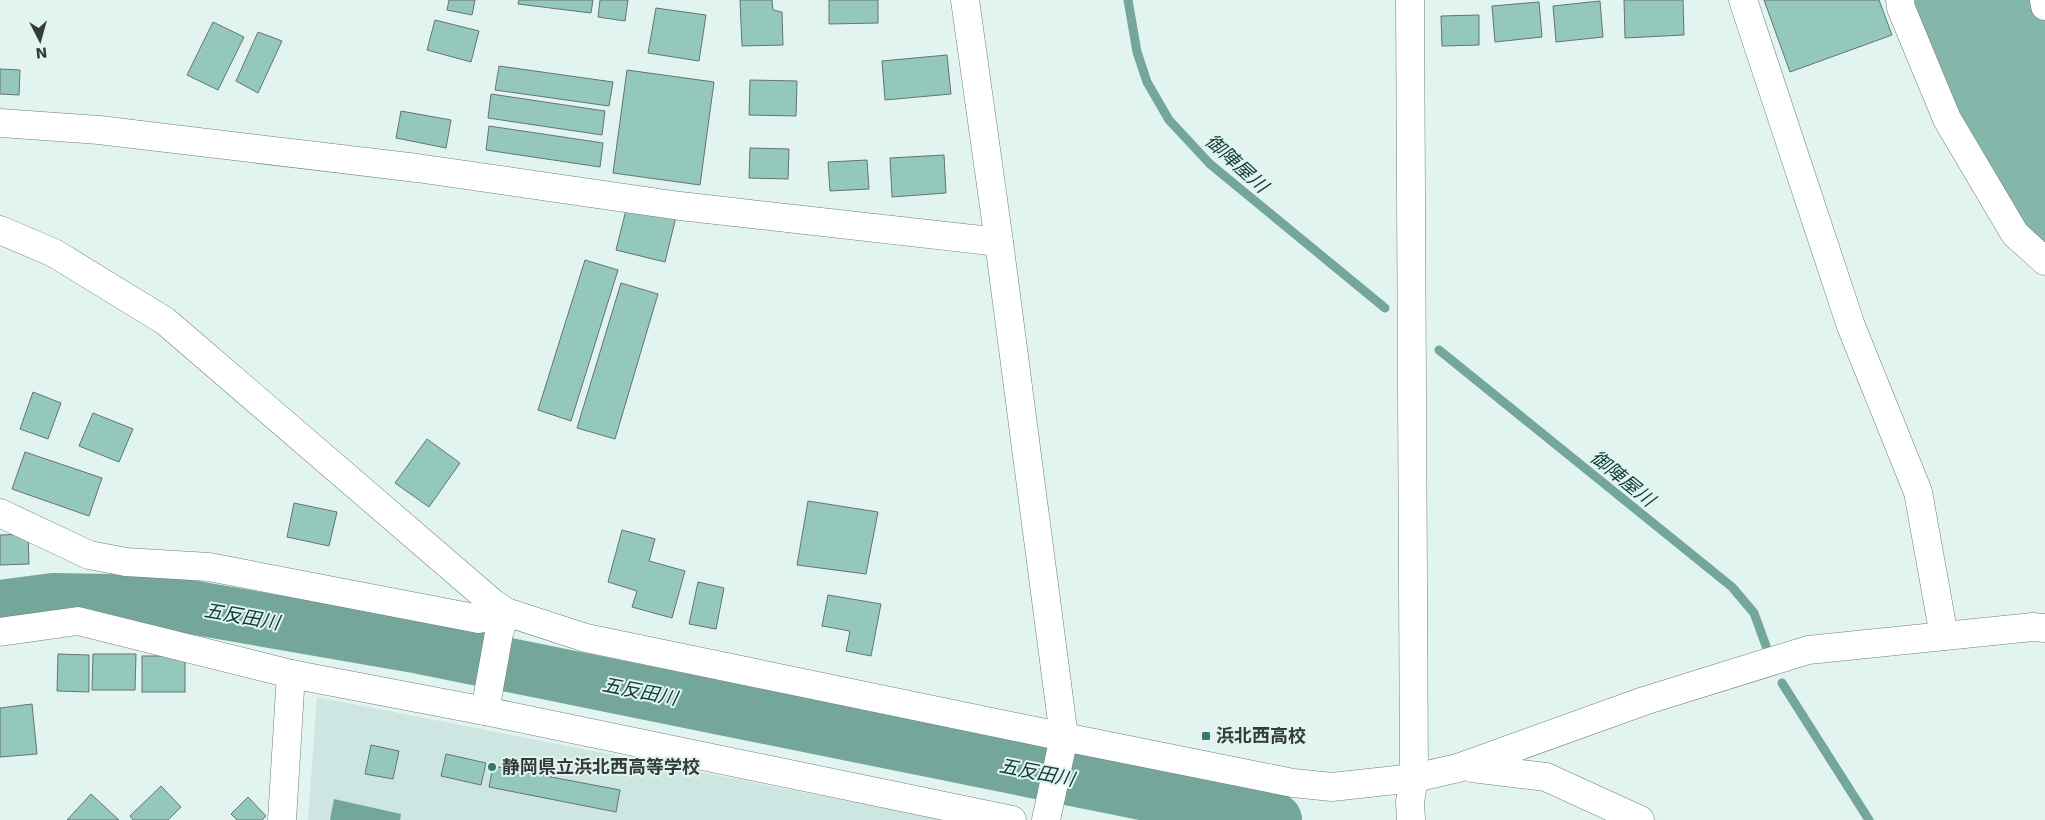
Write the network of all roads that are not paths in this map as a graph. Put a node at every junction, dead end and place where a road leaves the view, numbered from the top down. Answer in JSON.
{"nodes":[{"id":1,"x":965,"y":0,"type":"edge"},
{"id":2,"x":1410,"y":0,"type":"edge"},
{"id":3,"x":1743,"y":0,"type":"edge"},
{"id":4,"x":1900,"y":0,"type":"edge"},
{"id":5,"x":2044,"y":0,"type":"edge"},
{"id":6,"x":2045,"y":6,"type":"edge"},
{"id":7,"x":0,"y":123,"type":"edge"},
{"id":8,"x":0,"y":230,"type":"edge"},
{"id":9,"x":1000,"y":242,"type":"junction"},
{"id":10,"x":2045,"y":261,"type":"edge"},
{"id":11,"x":0,"y":513,"type":"edge"},
{"id":12,"x":502,"y":622,"type":"junction"},
{"id":13,"x":2045,"y":628,"type":"edge"},
{"id":14,"x":0,"y":632,"type":"edge"},
{"id":15,"x":1944,"y":636,"type":"junction"},
{"id":16,"x":291,"y":674,"type":"junction"},
{"id":17,"x":488,"y":698,"type":"junction"},
{"id":18,"x":1061,"y":745,"type":"junction"},
{"id":19,"x":1458,"y":768,"type":"junction"},
{"id":20,"x":1412,"y":800,"type":"edge"},
{"id":21,"x":1048,"y":811,"type":"edge"},
{"id":22,"x":282,"y":820,"type":"edge"},
{"id":23,"x":1012,"y":820,"type":"edge"},
{"id":24,"x":1640,"y":820,"type":"edge"}],
"edges":[{"from":1,"to":9,"type":"street"},
{"from":2,"to":20,"type":"street"},
{"from":3,"to":15,"type":"street"},
{"from":4,"to":10,"type":"street"},
{"from":5,"to":6,"type":"street"},
{"from":7,"to":9,"type":"street"},
{"from":8,"to":12,"type":"street"},
{"from":9,"to":18,"type":"street"},
{"from":11,"to":12,"type":"street"},
{"from":12,"to":17,"type":"street"},
{"from":12,"to":18,"type":"street"},
{"from":13,"to":15,"type":"street"},
{"from":14,"to":16,"type":"street"},
{"from":15,"to":19,"type":"street"},
{"from":16,"to":17,"type":"street"},
{"from":16,"to":22,"type":"street"},
{"from":17,"to":23,"type":"street"},
{"from":18,"to":20,"type":"street"},
{"from":18,"to":21,"type":"street"},
{"from":19,"to":20,"type":"street"},
{"from":19,"to":24,"type":"street"}]}
